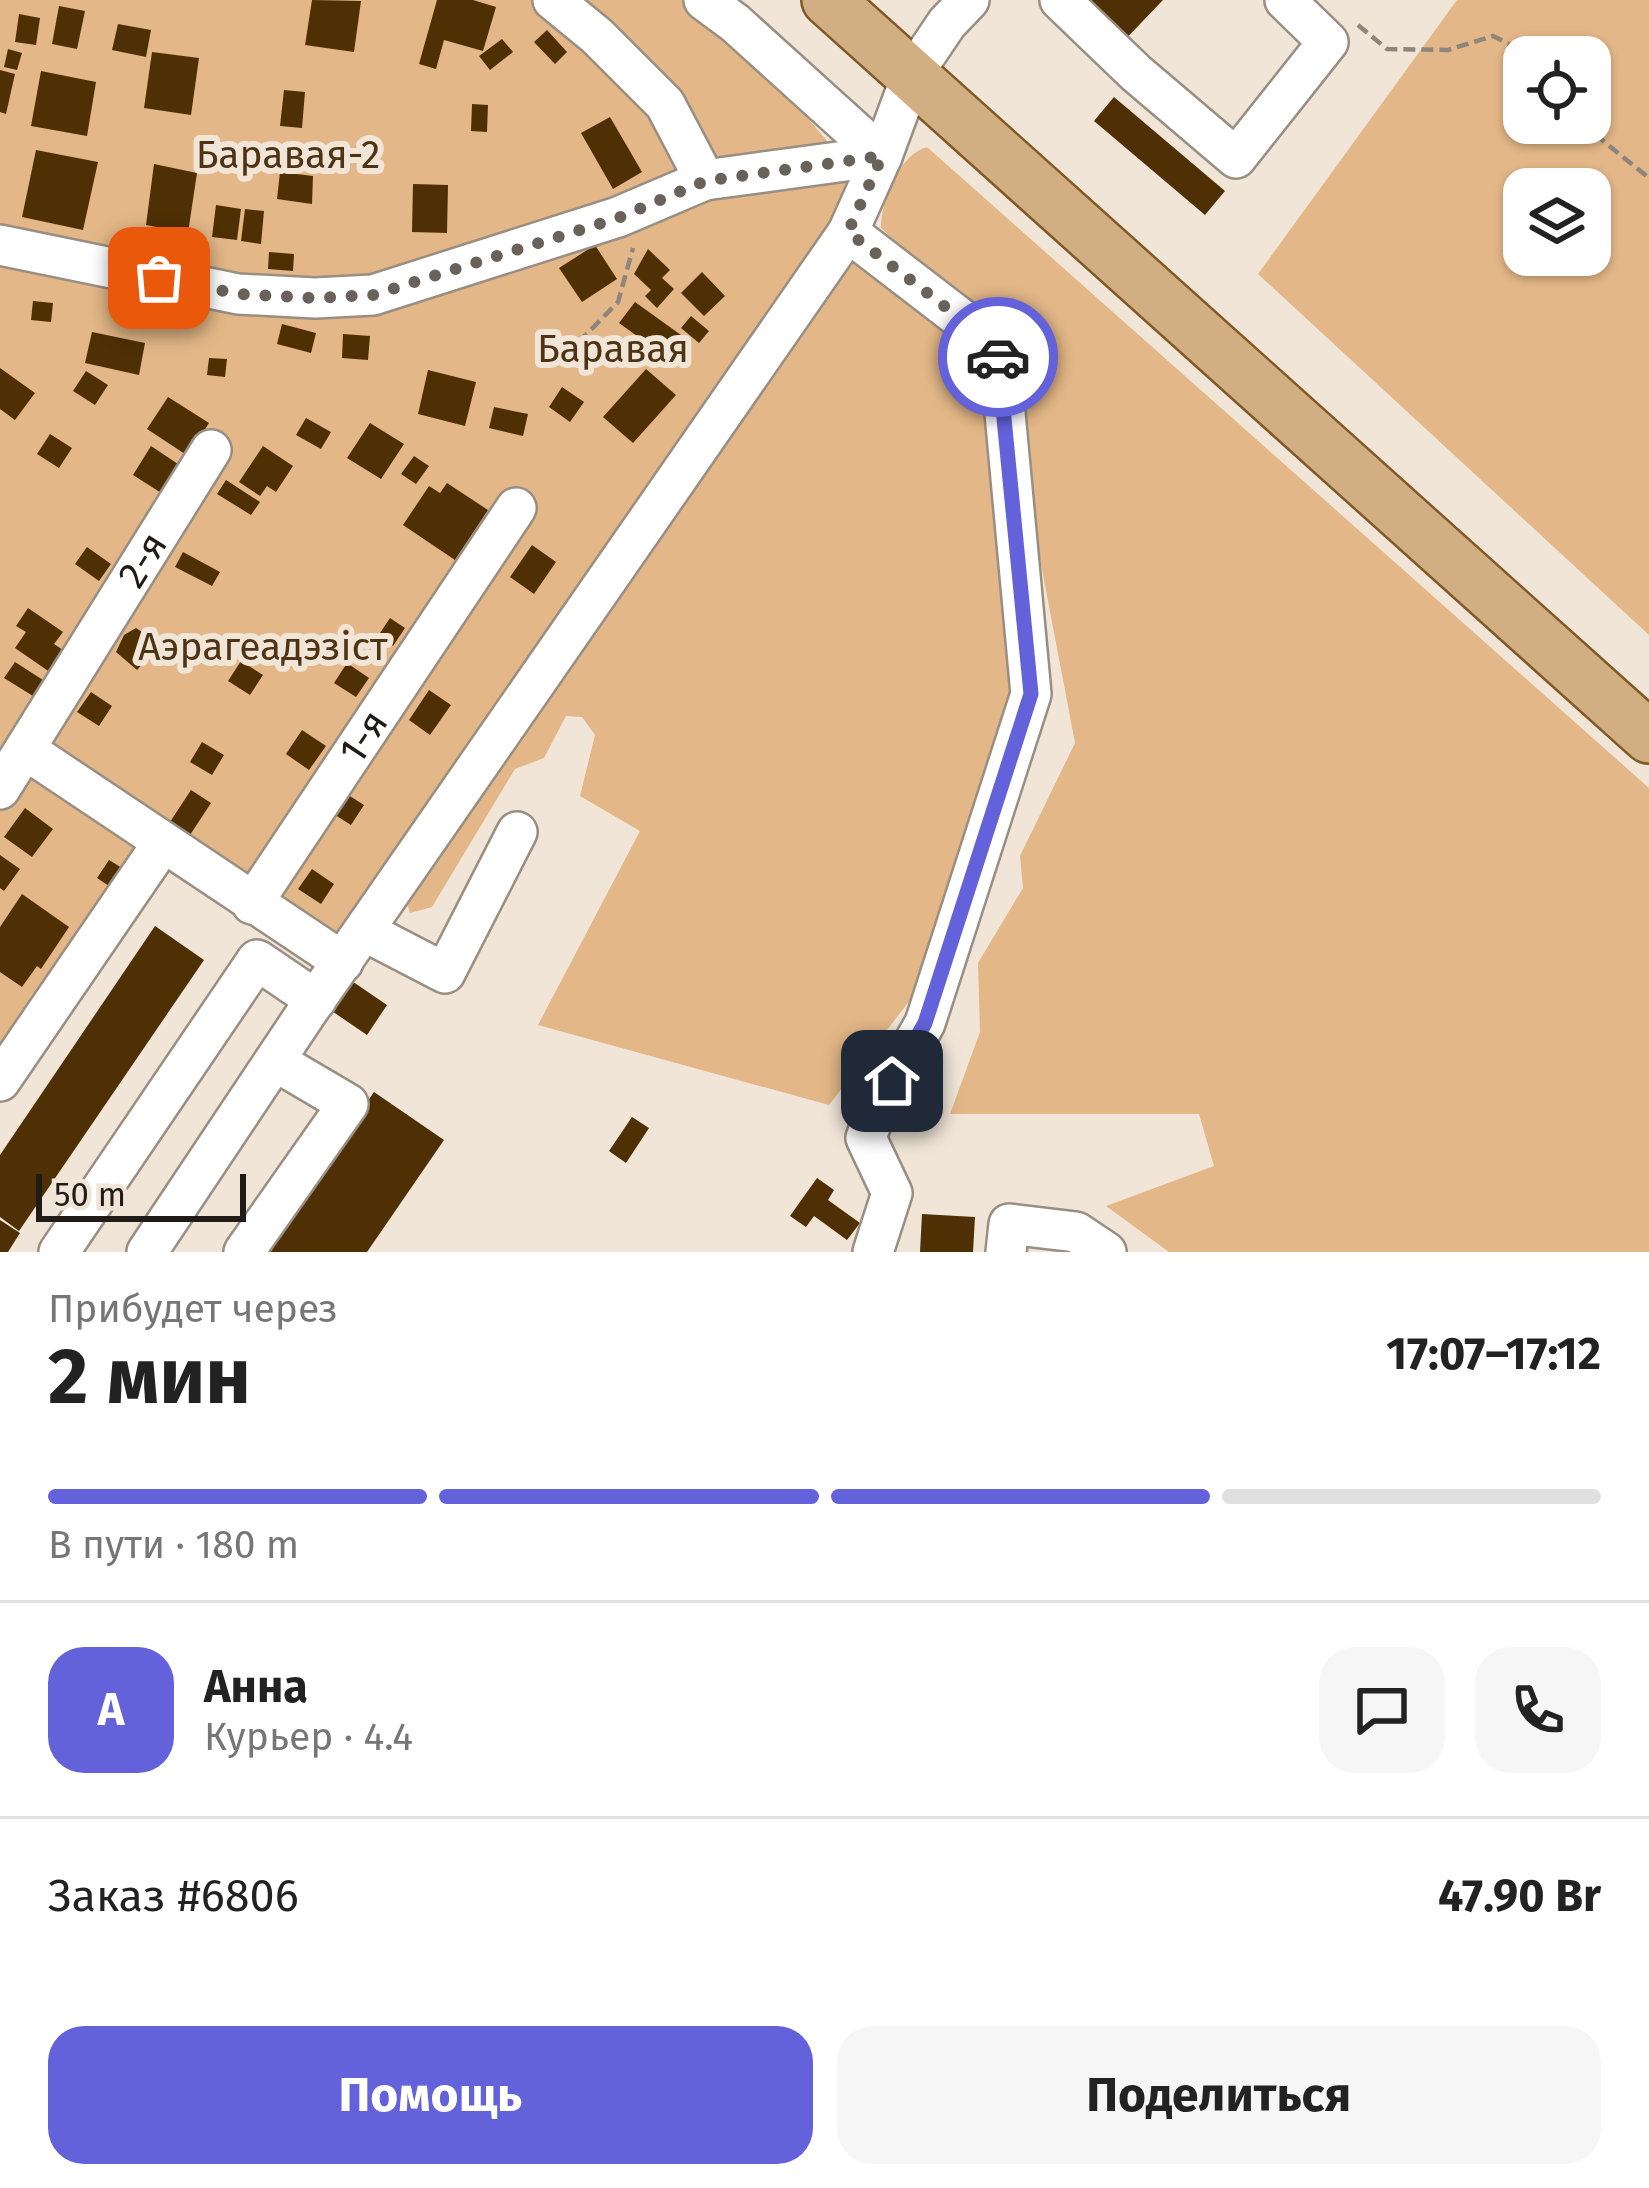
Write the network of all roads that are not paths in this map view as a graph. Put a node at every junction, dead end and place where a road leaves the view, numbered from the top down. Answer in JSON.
{"nodes":[{"id":1,"x":553,"y":0,"type":"edge"},
{"id":2,"x":704,"y":0,"type":"edge"},
{"id":3,"x":828,"y":0,"type":"edge"},
{"id":4,"x":1060,"y":0,"type":"edge"},
{"id":5,"x":1286,"y":0,"type":"edge"},
{"id":6,"x":958,"y":12,"type":"edge"},
{"id":7,"x":912,"y":75,"type":"junction"},
{"id":8,"x":882,"y":156,"type":"junction"},
{"id":9,"x":705,"y":181,"type":"junction"},
{"id":10,"x":848,"y":232,"type":"junction"},
{"id":11,"x":0,"y":245,"type":"edge"},
{"id":12,"x":211,"y":450,"type":"dead end"},
{"id":13,"x":517,"y":508,"type":"dead end"},
{"id":14,"x":1649,"y":737,"type":"edge"},
{"id":15,"x":26,"y":750,"type":"junction"},
{"id":16,"x":0,"y":789,"type":"edge"},
{"id":17,"x":517,"y":832,"type":"dead end"},
{"id":18,"x":162,"y":844,"type":"junction"},
{"id":19,"x":252,"y":904,"type":"junction"},
{"id":20,"x":354,"y":946,"type":"junction"},
{"id":21,"x":316,"y":1000,"type":"junction"},
{"id":22,"x":275,"y":1061,"type":"junction"},
{"id":23,"x":0,"y":1082,"type":"edge"},
{"id":24,"x":59,"y":1252,"type":"edge"},
{"id":25,"x":147,"y":1252,"type":"edge"},
{"id":26,"x":244,"y":1252,"type":"edge"},
{"id":27,"x":873,"y":1252,"type":"edge"},
{"id":28,"x":1006,"y":1252,"type":"edge"},
{"id":29,"x":1106,"y":1252,"type":"edge"}],
"edges":[{"from":1,"to":9,"type":"street"},
{"from":2,"to":8,"type":"street"},
{"from":3,"to":7,"type":"main road"},
{"from":4,"to":5,"type":"street"},
{"from":6,"to":7,"type":"street"},
{"from":7,"to":8,"type":"street"},
{"from":7,"to":14,"type":"main road"},
{"from":8,"to":9,"type":"street"},
{"from":8,"to":10,"type":"street"},
{"from":9,"to":11,"type":"street"},
{"from":10,"to":20,"type":"street"},
{"from":10,"to":27,"type":"street"},
{"from":12,"to":15,"type":"street","name":"2-я"},
{"from":13,"to":19,"type":"street","name":"1-я"},
{"from":15,"to":16,"type":"street","name":"2-я"},
{"from":15,"to":18,"type":"street"},
{"from":17,"to":20,"type":"street"},
{"from":18,"to":19,"type":"street"},
{"from":18,"to":23,"type":"street"},
{"from":19,"to":20,"type":"street"},
{"from":20,"to":21,"type":"street"},
{"from":21,"to":22,"type":"street"},
{"from":21,"to":24,"type":"street"},
{"from":22,"to":25,"type":"street"},
{"from":22,"to":26,"type":"street"},
{"from":28,"to":29,"type":"street"}]}
